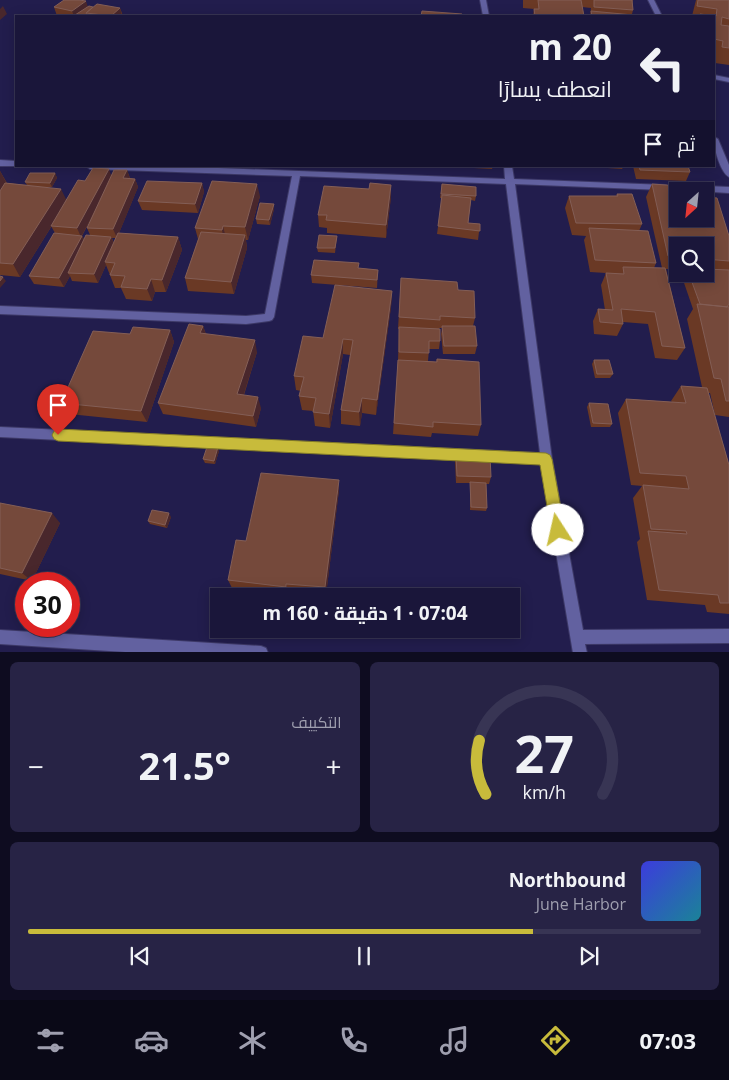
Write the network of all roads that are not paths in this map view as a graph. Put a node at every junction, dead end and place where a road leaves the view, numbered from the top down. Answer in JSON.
{"nodes":[{"id":1,"x":483,"y":0,"type":"edge"},
{"id":2,"x":651,"y":0,"type":"edge"},
{"id":3,"x":486,"y":15,"type":"edge"},
{"id":4,"x":658,"y":15,"type":"edge"},
{"id":5,"x":715,"y":77,"type":"edge"},
{"id":6,"x":729,"y":80,"type":"edge"},
{"id":7,"x":715,"y":141,"type":"edge"},
{"id":8,"x":0,"y":163,"type":"edge"},
{"id":9,"x":15,"y":164,"type":"edge"},
{"id":10,"x":120,"y":167,"type":"edge"},
{"id":11,"x":508,"y":167,"type":"edge"},
{"id":12,"x":297,"y":173,"type":"junction"},
{"id":13,"x":729,"y":174,"type":"edge"},
{"id":14,"x":510,"y":181,"type":"junction"},
{"id":15,"x":729,"y":190,"type":"edge"},
{"id":16,"x":0,"y":310,"type":"edge"},
{"id":17,"x":0,"y":432,"type":"edge"},
{"id":18,"x":546,"y":459,"type":"junction"},
{"id":19,"x":729,"y":636,"type":"edge"},
{"id":20,"x":0,"y":637,"type":"edge"},
{"id":21,"x":578,"y":637,"type":"junction"},
{"id":22,"x":231,"y":652,"type":"edge"},
{"id":23,"x":262,"y":652,"type":"edge"},
{"id":24,"x":580,"y":652,"type":"edge"}],
"edges":[{"from":1,"to":3,"type":"street"},
{"from":2,"to":4,"type":"street"},
{"from":5,"to":6,"type":"street"},
{"from":7,"to":13,"type":"street"},
{"from":8,"to":9,"type":"street"},
{"from":10,"to":12,"type":"street"},
{"from":11,"to":14,"type":"street"},
{"from":12,"to":14,"type":"street"},
{"from":12,"to":16,"type":"street"},
{"from":14,"to":15,"type":"street"},
{"from":14,"to":18,"type":"street"},
{"from":17,"to":18,"type":"street"},
{"from":18,"to":21,"type":"street"},
{"from":19,"to":21,"type":"street"},
{"from":20,"to":22,"type":"street"},
{"from":21,"to":24,"type":"street"},
{"from":22,"to":23,"type":"street"}]}
